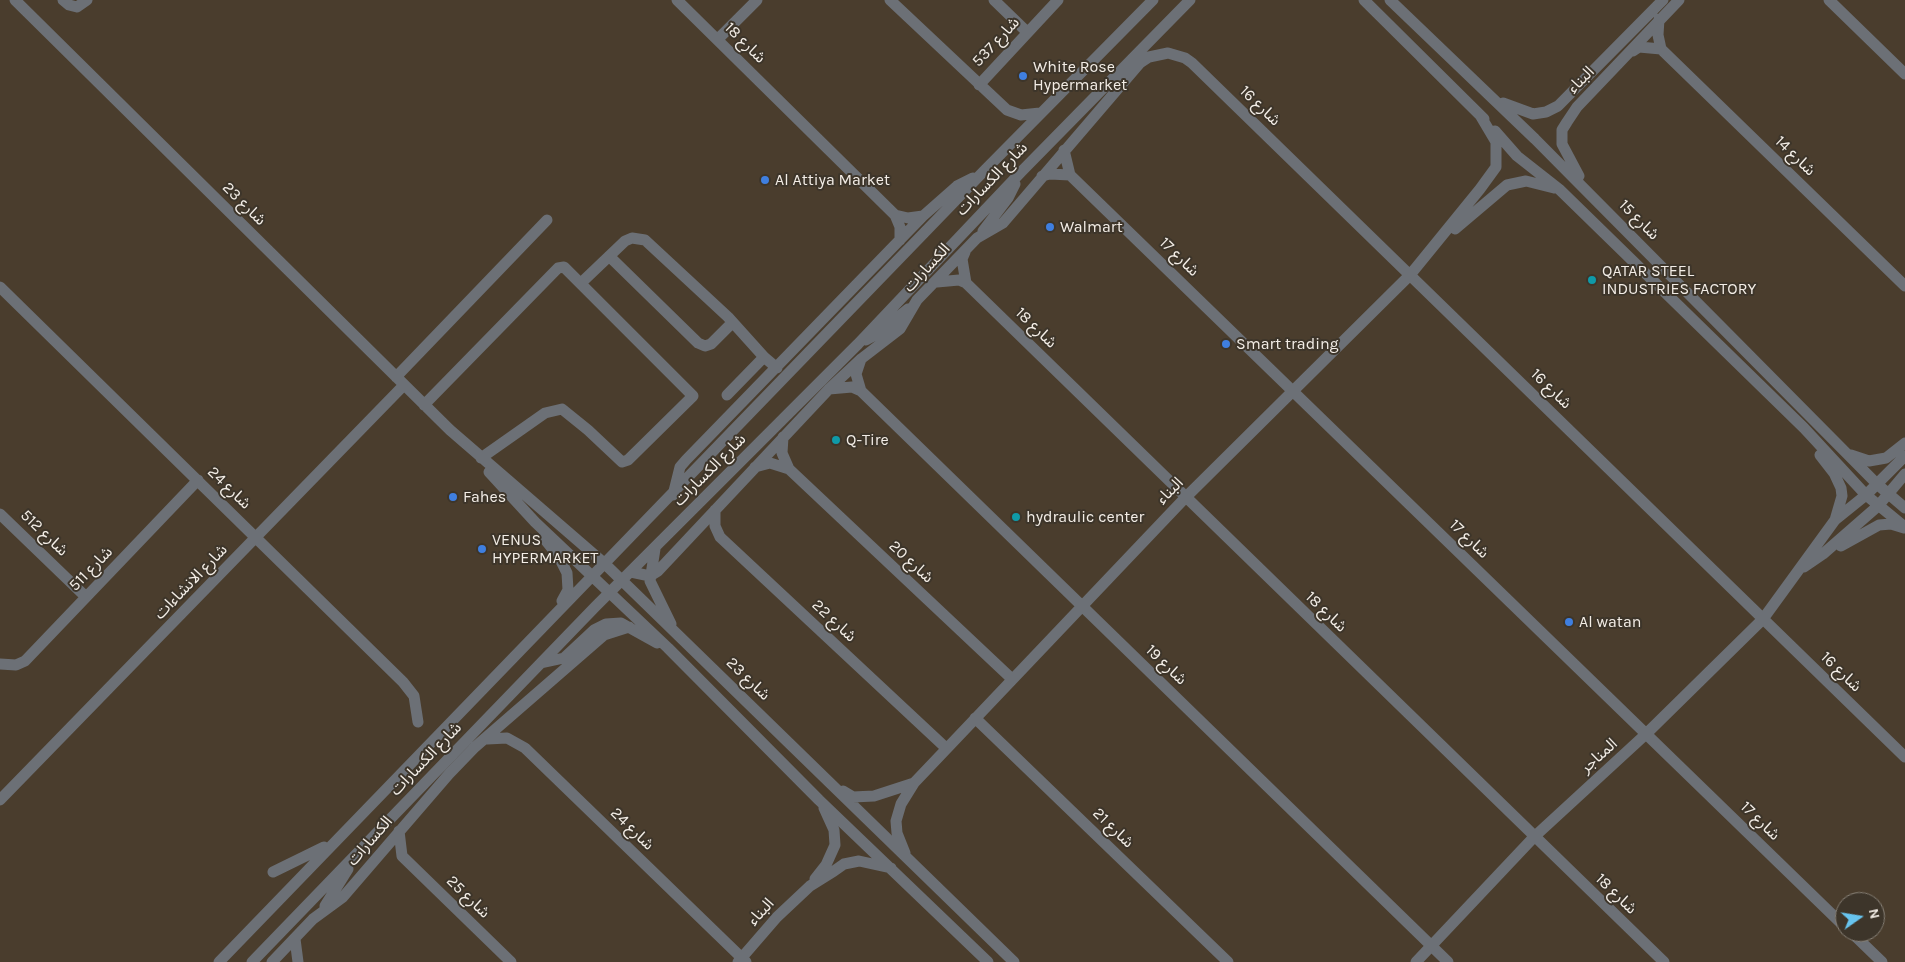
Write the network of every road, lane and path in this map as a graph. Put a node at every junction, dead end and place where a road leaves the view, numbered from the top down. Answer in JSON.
{"nodes":[{"id":1,"x":15,"y":0,"type":"edge"},
{"id":2,"x":63,"y":0,"type":"edge"},
{"id":3,"x":87,"y":0,"type":"edge"},
{"id":4,"x":678,"y":0,"type":"edge"},
{"id":5,"x":757,"y":0,"type":"edge"},
{"id":6,"x":890,"y":0,"type":"edge"},
{"id":7,"x":994,"y":0,"type":"edge"},
{"id":8,"x":1058,"y":0,"type":"edge"},
{"id":9,"x":1153,"y":0,"type":"edge"},
{"id":10,"x":1190,"y":0,"type":"edge"},
{"id":11,"x":1364,"y":0,"type":"edge"},
{"id":12,"x":1390,"y":0,"type":"edge"},
{"id":13,"x":1663,"y":0,"type":"edge"},
{"id":14,"x":1679,"y":0,"type":"edge"},
{"id":15,"x":1829,"y":0,"type":"edge"},
{"id":16,"x":1660,"y":20,"type":"junction"},
{"id":17,"x":1028,"y":32,"type":"junction"},
{"id":18,"x":718,"y":39,"type":"junction"},
{"id":19,"x":1661,"y":49,"type":"junction"},
{"id":20,"x":1633,"y":51,"type":"junction"},
{"id":21,"x":1168,"y":53,"type":"joint"},
{"id":22,"x":1905,"y":74,"type":"edge"},
{"id":23,"x":979,"y":85,"type":"junction"},
{"id":24,"x":1493,"y":98,"type":"junction"},
{"id":25,"x":1040,"y":113,"type":"junction"},
{"id":26,"x":1480,"y":115,"type":"junction"},
{"id":27,"x":1064,"y":150,"type":"junction"},
{"id":28,"x":983,"y":172,"type":"junction"},
{"id":29,"x":1021,"y":172,"type":"junction"},
{"id":30,"x":1070,"y":175,"type":"junction"},
{"id":31,"x":1042,"y":176,"type":"junction"},
{"id":32,"x":1559,"y":189,"type":"junction"},
{"id":33,"x":1594,"y":198,"type":"junction"},
{"id":34,"x":895,"y":215,"type":"junction"},
{"id":35,"x":923,"y":216,"type":"junction"},
{"id":36,"x":547,"y":220,"type":"dead end"},
{"id":37,"x":977,"y":238,"type":"junction"},
{"id":38,"x":900,"y":240,"type":"junction"},
{"id":39,"x":1434,"y":248,"type":"junction"},
{"id":40,"x":965,"y":252,"type":"junction"},
{"id":41,"x":888,"y":254,"type":"junction"},
{"id":42,"x":609,"y":256,"type":"junction"},
{"id":43,"x":1410,"y":275,"type":"junction"},
{"id":44,"x":937,"y":282,"type":"junction"},
{"id":45,"x":581,"y":283,"type":"junction"},
{"id":46,"x":966,"y":283,"type":"junction"},
{"id":47,"x":873,"y":286,"type":"junction"},
{"id":48,"x":1905,"y":286,"type":"edge"},
{"id":49,"x":0,"y":287,"type":"edge"},
{"id":50,"x":917,"y":300,"type":"junction"},
{"id":51,"x":732,"y":323,"type":"junction"},
{"id":52,"x":858,"y":344,"type":"junction"},
{"id":53,"x":764,"y":357,"type":"junction"},
{"id":54,"x":861,"y":359,"type":"junction"},
{"id":55,"x":777,"y":368,"type":"junction"},
{"id":56,"x":396,"y":377,"type":"junction"},
{"id":57,"x":404,"y":386,"type":"junction"},
{"id":58,"x":829,"y":389,"type":"junction"},
{"id":59,"x":1294,"y":390,"type":"junction"},
{"id":60,"x":861,"y":391,"type":"junction"},
{"id":61,"x":727,"y":396,"type":"dead end"},
{"id":62,"x":424,"y":405,"type":"junction"},
{"id":63,"x":1804,"y":428,"type":"junction"},
{"id":64,"x":450,"y":430,"type":"junction"},
{"id":65,"x":783,"y":437,"type":"junction"},
{"id":66,"x":1905,"y":443,"type":"edge"},
{"id":67,"x":1849,"y":454,"type":"junction"},
{"id":68,"x":1905,"y":456,"type":"edge"},
{"id":69,"x":481,"y":458,"type":"junction"},
{"id":70,"x":754,"y":467,"type":"junction"},
{"id":71,"x":789,"y":469,"type":"junction"},
{"id":72,"x":1905,"y":474,"type":"edge"},
{"id":73,"x":198,"y":480,"type":"junction"},
{"id":74,"x":1877,"y":484,"type":"junction"},
{"id":75,"x":673,"y":494,"type":"junction"},
{"id":76,"x":1888,"y":494,"type":"junction"},
{"id":77,"x":1866,"y":495,"type":"junction"},
{"id":78,"x":1185,"y":498,"type":"junction"},
{"id":79,"x":1878,"y":506,"type":"junction"},
{"id":80,"x":1905,"y":508,"type":"edge"},
{"id":81,"x":715,"y":510,"type":"junction"},
{"id":82,"x":0,"y":514,"type":"edge"},
{"id":83,"x":1835,"y":520,"type":"junction"},
{"id":84,"x":535,"y":522,"type":"junction"},
{"id":85,"x":1905,"y":527,"type":"edge"},
{"id":86,"x":257,"y":537,"type":"junction"},
{"id":87,"x":655,"y":548,"type":"junction"},
{"id":88,"x":1824,"y":554,"type":"junction"},
{"id":89,"x":605,"y":564,"type":"junction"},
{"id":90,"x":1800,"y":570,"type":"junction"},
{"id":91,"x":631,"y":572,"type":"junction"},
{"id":92,"x":592,"y":576,"type":"junction"},
{"id":93,"x":650,"y":576,"type":"junction"},
{"id":94,"x":622,"y":581,"type":"junction"},
{"id":95,"x":609,"y":592,"type":"junction"},
{"id":96,"x":86,"y":597,"type":"junction"},
{"id":97,"x":1081,"y":605,"type":"junction"},
{"id":98,"x":554,"y":614,"type":"junction"},
{"id":99,"x":1763,"y":619,"type":"junction"},
{"id":100,"x":629,"y":627,"type":"junction"},
{"id":101,"x":673,"y":628,"type":"junction"},
{"id":102,"x":668,"y":648,"type":"junction"},
{"id":103,"x":0,"y":664,"type":"edge"},
{"id":104,"x":540,"y":664,"type":"junction"},
{"id":105,"x":1012,"y":679,"type":"junction"},
{"id":106,"x":975,"y":718,"type":"junction"},
{"id":107,"x":418,"y":722,"type":"dead end"},
{"id":108,"x":1646,"y":734,"type":"junction"},
{"id":109,"x":487,"y":739,"type":"junction"},
{"id":110,"x":946,"y":748,"type":"junction"},
{"id":111,"x":1905,"y":757,"type":"edge"},
{"id":112,"x":914,"y":783,"type":"junction"},
{"id":113,"x":833,"y":785,"type":"junction"},
{"id":114,"x":0,"y":800,"type":"edge"},
{"id":115,"x":819,"y":800,"type":"junction"},
{"id":116,"x":399,"y":831,"type":"junction"},
{"id":117,"x":1534,"y":837,"type":"junction"},
{"id":118,"x":339,"y":838,"type":"junction"},
{"id":119,"x":402,"y":856,"type":"junction"},
{"id":120,"x":354,"y":857,"type":"junction"},
{"id":121,"x":378,"y":857,"type":"junction"},
{"id":122,"x":907,"y":857,"type":"junction"},
{"id":123,"x":894,"y":869,"type":"junction"},
{"id":124,"x":273,"y":872,"type":"dead end"},
{"id":125,"x":810,"y":886,"type":"junction"},
{"id":126,"x":321,"y":912,"type":"junction"},
{"id":127,"x":1835,"y":916,"type":"edge"},
{"id":128,"x":295,"y":938,"type":"junction"},
{"id":129,"x":1861,"y":942,"type":"edge"},
{"id":130,"x":1432,"y":946,"type":"junction"},
{"id":131,"x":742,"y":961,"type":"edge"},
{"id":132,"x":219,"y":962,"type":"edge"},
{"id":133,"x":252,"y":962,"type":"edge"},
{"id":134,"x":272,"y":962,"type":"edge"},
{"id":135,"x":298,"y":962,"type":"edge"},
{"id":136,"x":511,"y":962,"type":"edge"},
{"id":137,"x":988,"y":962,"type":"edge"},
{"id":138,"x":1014,"y":962,"type":"edge"},
{"id":139,"x":1228,"y":962,"type":"edge"},
{"id":140,"x":1416,"y":962,"type":"edge"},
{"id":141,"x":1448,"y":962,"type":"edge"},
{"id":142,"x":1664,"y":962,"type":"edge"},
{"id":143,"x":1882,"y":962,"type":"edge"}],
"edges":[{"from":1,"to":56,"type":"street","name":"شارع 23"},
{"from":2,"to":3,"type":"street"},
{"from":4,"to":18,"type":"street","name":"شارع 18"},
{"from":5,"to":18,"type":"street"},
{"from":6,"to":23,"type":"street"},
{"from":7,"to":17,"type":"street"},
{"from":8,"to":17,"type":"street","name":"شارع 537"},
{"from":9,"to":25,"type":"street","name":"شارع الكسارات"},
{"from":10,"to":29,"type":"street","name":"شارع الكسارات"},
{"from":11,"to":26,"type":"street","name":"شارع 15"},
{"from":12,"to":24,"type":"street","name":"شارع 15"},
{"from":13,"to":24,"type":"street","name":"البناء"},
{"from":14,"to":16,"type":"street","name":"البناء"},
{"from":15,"to":22,"type":"street"},
{"from":16,"to":19,"type":"street"},
{"from":16,"to":20,"type":"street","name":"البناء"},
{"from":17,"to":23,"type":"street","name":"شارع 537"},
{"from":18,"to":34,"type":"street","name":"شارع 18"},
{"from":19,"to":20,"type":"street"},
{"from":19,"to":48,"type":"street","name":"شارع 14"},
{"from":20,"to":33,"type":"street","name":"البناء"},
{"from":21,"to":27,"type":"street","name":"الكسارات"},
{"from":21,"to":43,"type":"street","name":"شارع 16"},
{"from":23,"to":25,"type":"street"},
{"from":24,"to":33,"type":"street","name":"شارع 15"},
{"from":25,"to":28,"type":"street","name":"شارع الكسارات"},
{"from":26,"to":32,"type":"street","name":"شارع 15"},
{"from":26,"to":39,"type":"street","name":"البناء"},
{"from":27,"to":30,"type":"street"},
{"from":27,"to":31,"type":"street","name":"الكسارات"},
{"from":28,"to":35,"type":"street"},
{"from":28,"to":47,"type":"street","name":"شارع الكسارات"},
{"from":29,"to":37,"type":"street"},
{"from":29,"to":52,"type":"street","name":"شارع الكسارات"},
{"from":30,"to":31,"type":"street"},
{"from":30,"to":59,"type":"street","name":"شارع 17"},
{"from":31,"to":37,"type":"street","name":"الكسارات"},
{"from":32,"to":39,"type":"street","name":"البناء"},
{"from":32,"to":63,"type":"street","name":"شارع 15"},
{"from":33,"to":67,"type":"street","name":"شارع 15"},
{"from":34,"to":35,"type":"street"},
{"from":34,"to":38,"type":"street"},
{"from":35,"to":38,"type":"street"},
{"from":36,"to":56,"type":"street"},
{"from":37,"to":40,"type":"street","name":"الكسارات"},
{"from":38,"to":41,"type":"street"},
{"from":39,"to":43,"type":"street","name":"البناء"},
{"from":40,"to":44,"type":"street","name":"الكسارات"},
{"from":40,"to":46,"type":"street"},
{"from":41,"to":47,"type":"street"},
{"from":41,"to":55,"type":"street"},
{"from":42,"to":45,"type":"street"},
{"from":42,"to":51,"type":"street"},
{"from":42,"to":51,"type":"street"},
{"from":43,"to":59,"type":"street","name":"البناء"},
{"from":43,"to":99,"type":"street","name":"شارع 16"},
{"from":44,"to":46,"type":"street"},
{"from":44,"to":50,"type":"street","name":"الكسارات"},
{"from":45,"to":62,"type":"street"},
{"from":45,"to":69,"type":"street"},
{"from":46,"to":78,"type":"street","name":"شارع 18"},
{"from":47,"to":75,"type":"street","name":"شارع الكسارات"},
{"from":49,"to":73,"type":"street","name":"شارع 24"},
{"from":50,"to":52,"type":"street"},
{"from":50,"to":54,"type":"street","name":"الكسارات"},
{"from":51,"to":53,"type":"street"},
{"from":52,"to":87,"type":"street","name":"شارع الكسارات"},
{"from":53,"to":55,"type":"street"},
{"from":53,"to":61,"type":"street"},
{"from":54,"to":58,"type":"street","name":"الكسارات"},
{"from":54,"to":60,"type":"street"},
{"from":55,"to":75,"type":"street"},
{"from":56,"to":57,"type":"street","name":"شارع 23"},
{"from":57,"to":62,"type":"street","name":"شارع 23"},
{"from":57,"to":86,"type":"street","name":"شارع الانشاءات"},
{"from":58,"to":60,"type":"street"},
{"from":58,"to":65,"type":"street","name":"الكسارات"},
{"from":59,"to":78,"type":"street","name":"البناء"},
{"from":59,"to":108,"type":"street","name":"شارع 17"},
{"from":60,"to":97,"type":"street","name":"شارع 19"},
{"from":62,"to":64,"type":"street","name":"شارع 23"},
{"from":63,"to":77,"type":"street","name":"شارع 15"},
{"from":63,"to":83,"type":"street","name":"شارع 15"},
{"from":64,"to":69,"type":"street","name":"شارع 23"},
{"from":64,"to":84,"type":"street","name":"شارع 23"},
{"from":65,"to":70,"type":"street","name":"الكسارات"},
{"from":65,"to":71,"type":"street"},
{"from":66,"to":67,"type":"street"},
{"from":67,"to":74,"type":"street","name":"شارع 15"},
{"from":68,"to":74,"type":"street","name":"المناجر"},
{"from":69,"to":89,"type":"street","name":"شارع 23"},
{"from":70,"to":71,"type":"street"},
{"from":70,"to":81,"type":"street","name":"الكسارات"},
{"from":71,"to":105,"type":"street","name":"شارع 20"},
{"from":72,"to":76,"type":"street","name":"المناجر"},
{"from":73,"to":86,"type":"street","name":"شارع 24"},
{"from":73,"to":96,"type":"street","name":"شارع 511"},
{"from":74,"to":76,"type":"street","name":"شارع 15"},
{"from":74,"to":77,"type":"street","name":"المناجر"},
{"from":75,"to":89,"type":"street","name":"شارع الكسارات"},
{"from":76,"to":79,"type":"street","name":"المناجر"},
{"from":76,"to":80,"type":"street","name":"شارع 15"},
{"from":77,"to":79,"type":"street","name":"شارع 15"},
{"from":77,"to":83,"type":"street","name":"المناجر"},
{"from":78,"to":97,"type":"street","name":"البناء"},
{"from":78,"to":117,"type":"street","name":"شارع 18"},
{"from":79,"to":85,"type":"street","name":"شارع 15"},
{"from":79,"to":88,"type":"street","name":"المناجر"},
{"from":81,"to":93,"type":"street","name":"الكسارات"},
{"from":81,"to":110,"type":"street","name":"شارع 22"},
{"from":82,"to":96,"type":"street","name":"شارع 512"},
{"from":83,"to":90,"type":"street","name":"المناجر"},
{"from":84,"to":92,"type":"street","name":"شارع 23"},
{"from":84,"to":98,"type":"street"},
{"from":85,"to":88,"type":"street","name":"المناجر"},
{"from":86,"to":107,"type":"street","name":"شارع 24"},
{"from":86,"to":114,"type":"street","name":"شارع الانشاءات"},
{"from":87,"to":91,"type":"street","name":"شارع الكسارات"},
{"from":87,"to":93,"type":"street"},
{"from":88,"to":90,"type":"street","name":"المناجر"},
{"from":89,"to":92,"type":"street","name":"شارع الكسارات"},
{"from":89,"to":94,"type":"street","name":"شارع 23"},
{"from":90,"to":99,"type":"street","name":"المناجر"},
{"from":91,"to":93,"type":"street"},
{"from":91,"to":94,"type":"street","name":"شارع الكسارات"},
{"from":92,"to":95,"type":"street","name":"شارع 23"},
{"from":92,"to":98,"type":"street","name":"شارع الكسارات"},
{"from":93,"to":101,"type":"street"},
{"from":94,"to":95,"type":"street","name":"شارع الكسارات"},
{"from":94,"to":101,"type":"street","name":"شارع 23"},
{"from":95,"to":102,"type":"street","name":"شارع 23"},
{"from":95,"to":104,"type":"street","name":"شارع الكسارات"},
{"from":96,"to":103,"type":"street","name":"شارع 511"},
{"from":97,"to":105,"type":"street","name":"البناء"},
{"from":97,"to":130,"type":"street","name":"شارع 19"},
{"from":98,"to":118,"type":"street","name":"شارع الكسارات"},
{"from":99,"to":108,"type":"street","name":"المناجر"},
{"from":99,"to":111,"type":"street","name":"شارع 16"},
{"from":100,"to":102,"type":"street"},
{"from":100,"to":104,"type":"street"},
{"from":100,"to":109,"type":"street","name":"الكسارات"},
{"from":101,"to":113,"type":"street","name":"شارع 23"},
{"from":102,"to":115,"type":"street","name":"شارع 23"},
{"from":104,"to":120,"type":"street","name":"شارع الكسارات"},
{"from":105,"to":106,"type":"street","name":"البناء"},
{"from":106,"to":110,"type":"street","name":"البناء"},
{"from":106,"to":139,"type":"street","name":"شارع 21"},
{"from":108,"to":117,"type":"street","name":"المناجر"},
{"from":108,"to":127,"type":"street","name":"شارع 17"},
{"from":109,"to":116,"type":"street","name":"الكسارات"},
{"from":109,"to":131,"type":"street","name":"شارع 24"},
{"from":110,"to":112,"type":"street","name":"البناء"},
{"from":112,"to":113,"type":"street","name":"البناء"},
{"from":112,"to":122,"type":"street","name":"البناء"},
{"from":113,"to":122,"type":"street","name":"شارع 23"},
{"from":115,"to":123,"type":"street","name":"شارع 23"},
{"from":115,"to":125,"type":"street","name":"البناء"},
{"from":116,"to":119,"type":"street"},
{"from":116,"to":121,"type":"street","name":"الكسارات"},
{"from":117,"to":130,"type":"street","name":"المناجر"},
{"from":117,"to":142,"type":"street","name":"شارع 18"},
{"from":118,"to":124,"type":"street"},
{"from":118,"to":132,"type":"street","name":"شارع الكسارات"},
{"from":119,"to":121,"type":"street"},
{"from":119,"to":136,"type":"street","name":"شارع 25"},
{"from":120,"to":126,"type":"street"},
{"from":120,"to":133,"type":"street","name":"شارع الكسارات"},
{"from":121,"to":126,"type":"street","name":"الكسارات"},
{"from":122,"to":138,"type":"street","name":"شارع 23"},
{"from":123,"to":125,"type":"street","name":"البناء"},
{"from":123,"to":137,"type":"street","name":"شارع 23"},
{"from":125,"to":131,"type":"street","name":"البناء"},
{"from":126,"to":128,"type":"street","name":"الكسارات"},
{"from":128,"to":134,"type":"street","name":"الكسارات"},
{"from":128,"to":135,"type":"street"},
{"from":129,"to":143,"type":"street"},
{"from":130,"to":140,"type":"street","name":"المناجر"},
{"from":130,"to":141,"type":"street","name":"شارع 19"}]}
